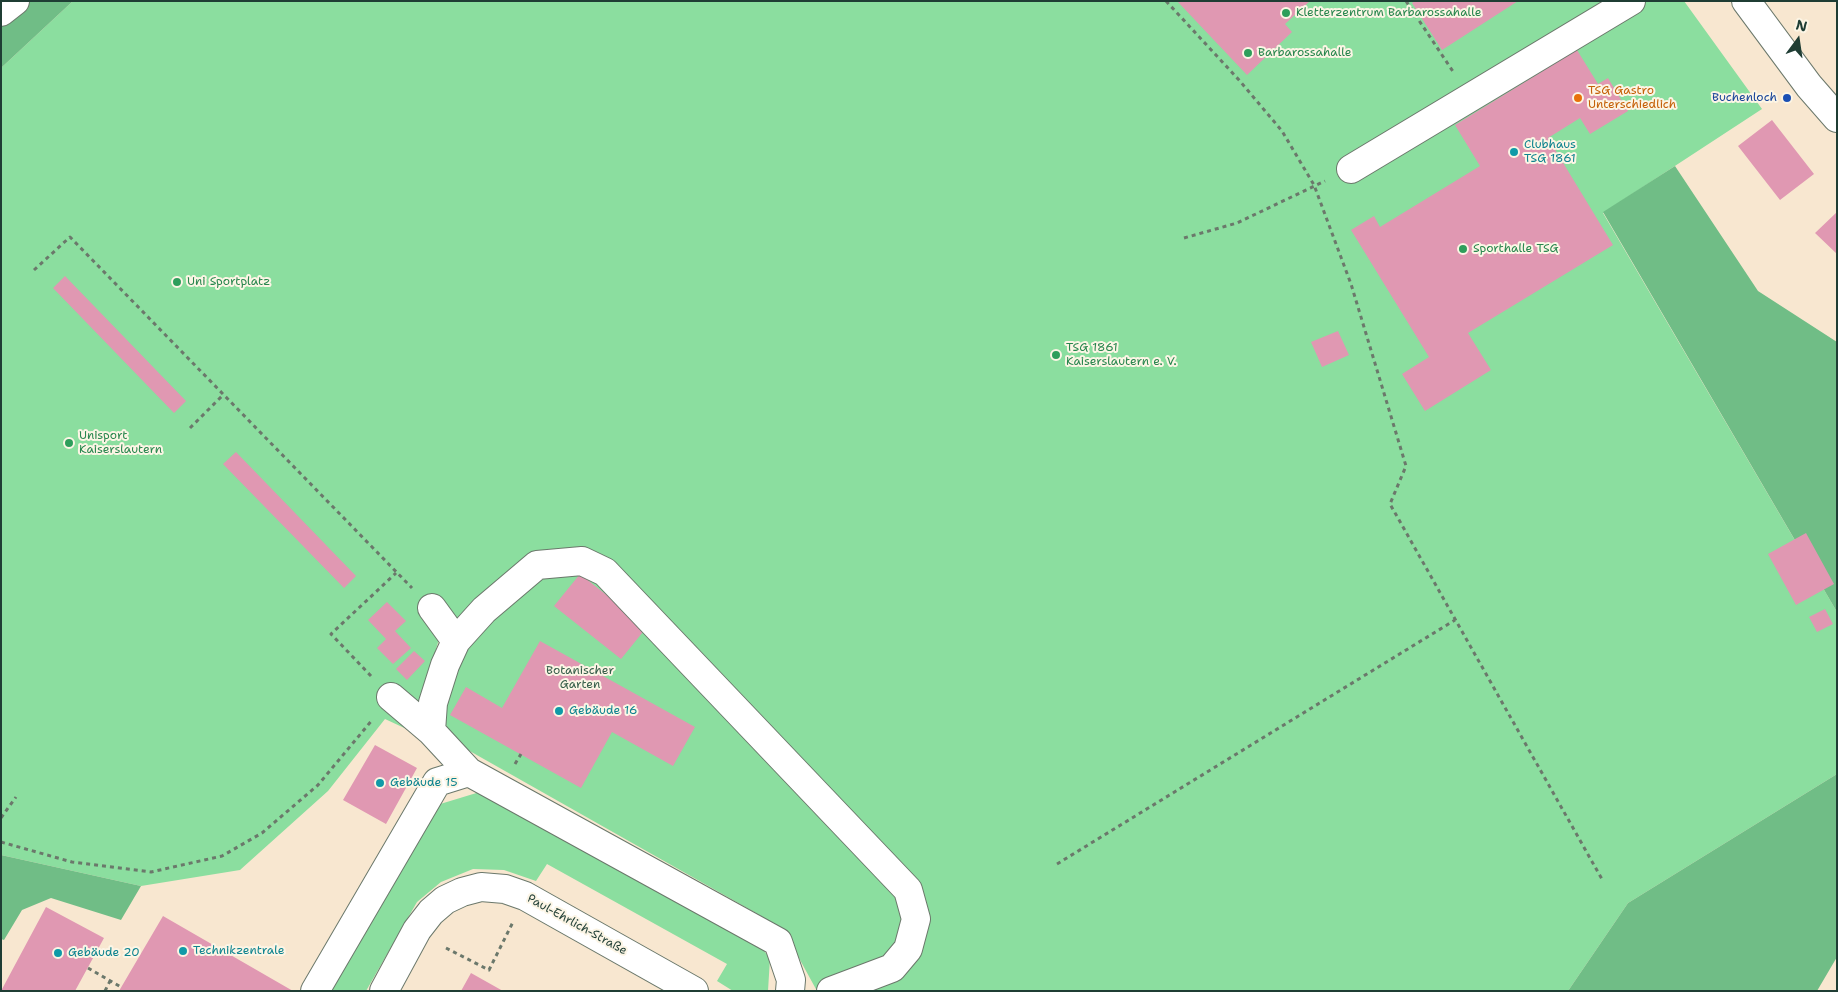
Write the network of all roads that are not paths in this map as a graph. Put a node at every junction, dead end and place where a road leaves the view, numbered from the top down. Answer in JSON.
{"nodes":[{"id":1,"x":16,"y":1,"type":"edge"},
{"id":2,"x":1631,"y":1,"type":"edge"},
{"id":3,"x":1746,"y":1,"type":"edge"},
{"id":4,"x":1,"y":12,"type":"edge"},
{"id":5,"x":1837,"y":118,"type":"edge"},
{"id":6,"x":1350,"y":169,"type":"road end"},
{"id":7,"x":432,"y":608,"type":"road end"},
{"id":8,"x":456,"y":641,"type":"junction"},
{"id":9,"x":391,"y":697,"type":"road end"},
{"id":10,"x":430,"y":731,"type":"junction"},
{"id":11,"x":469,"y":772,"type":"junction"},
{"id":12,"x":315,"y":991,"type":"edge"},
{"id":13,"x":384,"y":991,"type":"edge"},
{"id":14,"x":694,"y":991,"type":"edge"},
{"id":15,"x":790,"y":991,"type":"edge"},
{"id":16,"x":831,"y":991,"type":"edge"}],
"edges":[{"from":1,"to":4,"type":"street"},
{"from":2,"to":6,"type":"street"},
{"from":3,"to":5,"type":"street"},
{"from":7,"to":8,"type":"street"},
{"from":8,"to":10,"type":"street"},
{"from":8,"to":16,"type":"street"},
{"from":9,"to":10,"type":"street"},
{"from":10,"to":11,"type":"street"},
{"from":11,"to":12,"type":"street"},
{"from":11,"to":15,"type":"street"},
{"from":13,"to":14,"type":"street","name":"Paul-Ehrlich-Straße"}]}
